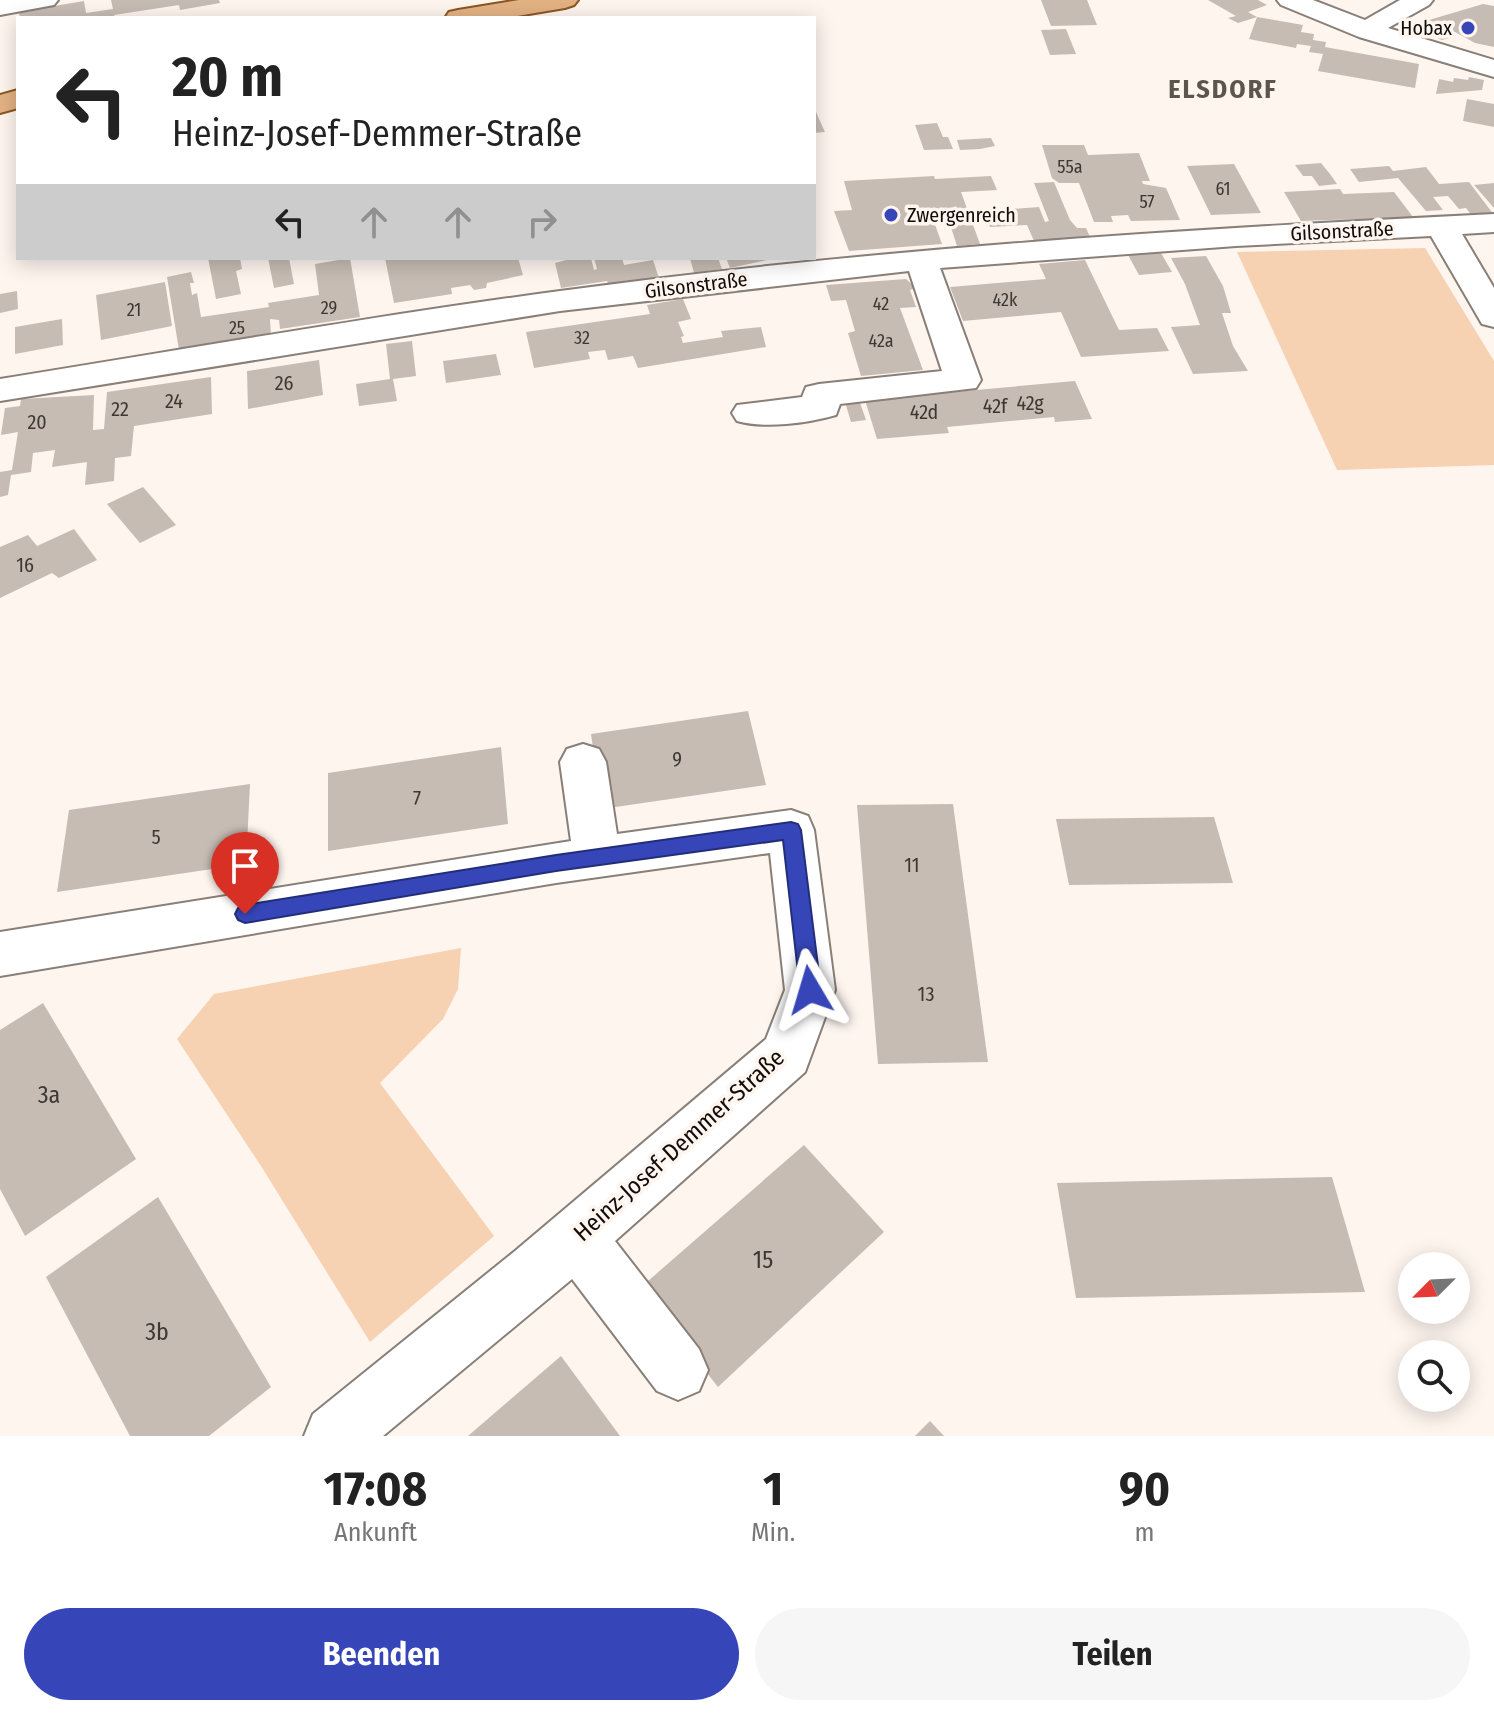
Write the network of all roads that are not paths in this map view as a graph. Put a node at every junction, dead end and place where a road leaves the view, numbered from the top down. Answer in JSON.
{"nodes":[{"id":1,"x":45,"y":0,"type":"edge"},
{"id":2,"x":565,"y":0,"type":"edge"},
{"id":3,"x":1290,"y":0,"type":"edge"},
{"id":4,"x":1420,"y":0,"type":"edge"},
{"id":5,"x":0,"y":7,"type":"edge"},
{"id":6,"x":470,"y":16,"type":"edge"},
{"id":7,"x":1368,"y":31,"type":"junction"},
{"id":8,"x":1494,"y":69,"type":"edge"},
{"id":9,"x":1494,"y":223,"type":"edge"},
{"id":10,"x":1442,"y":227,"type":"junction"},
{"id":11,"x":921,"y":260,"type":"junction"},
{"id":12,"x":1494,"y":317,"type":"edge"},
{"id":13,"x":0,"y":390,"type":"edge"},
{"id":14,"x":750,"y":413,"type":"dead end"},
{"id":15,"x":583,"y":762,"type":"dead end"},
{"id":16,"x":597,"y":857,"type":"junction"},
{"id":17,"x":0,"y":954,"type":"edge"},
{"id":18,"x":576,"y":1238,"type":"junction"},
{"id":19,"x":678,"y":1370,"type":"dead end"},
{"id":20,"x":335,"y":1436,"type":"edge"}],
"edges":[{"from":1,"to":5,"type":"street"},
{"from":2,"to":6,"type":"main road"},
{"from":3,"to":7,"type":"street"},
{"from":4,"to":7,"type":"street"},
{"from":7,"to":8,"type":"street"},
{"from":9,"to":10,"type":"street","name":"Gilsonstraße"},
{"from":10,"to":11,"type":"street","name":"Gilsonstraße"},
{"from":10,"to":12,"type":"street"},
{"from":11,"to":13,"type":"street","name":"Gilsonstraße"},
{"from":11,"to":14,"type":"street"},
{"from":15,"to":16,"type":"street"},
{"from":16,"to":17,"type":"street","name":"Heinz-Josef-Demmer-Straße"},
{"from":16,"to":18,"type":"street","name":"Heinz-Josef-Demmer-Straße"},
{"from":18,"to":19,"type":"street"},
{"from":18,"to":20,"type":"street","name":"Heinz-Josef-Demmer-Straße"}]}
